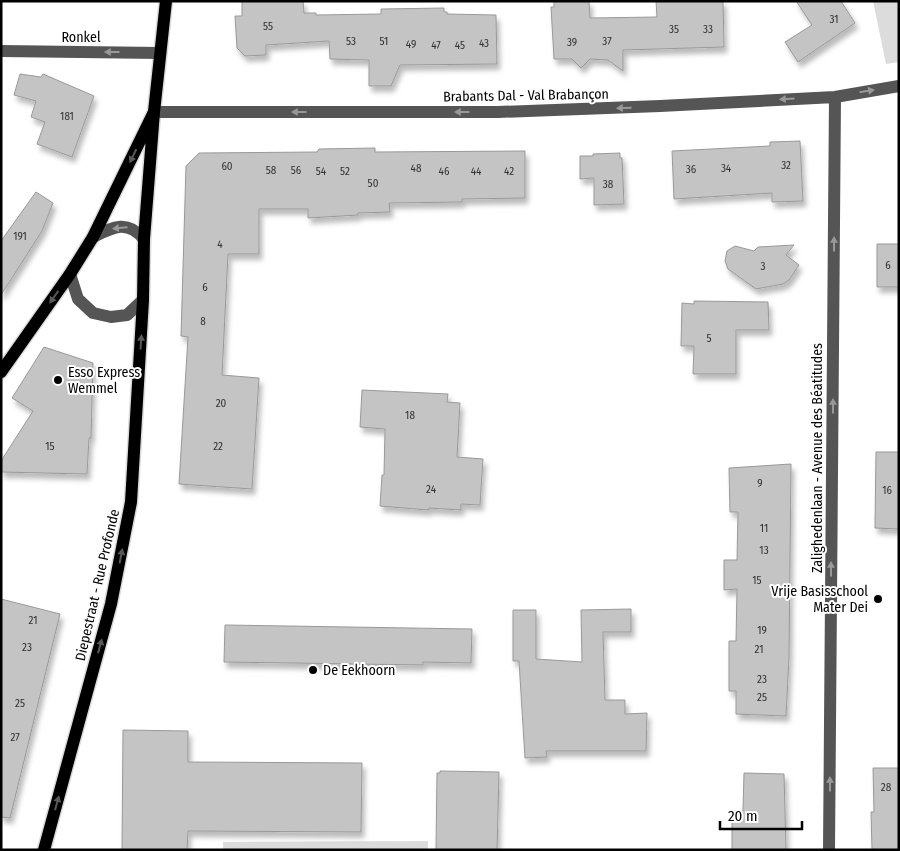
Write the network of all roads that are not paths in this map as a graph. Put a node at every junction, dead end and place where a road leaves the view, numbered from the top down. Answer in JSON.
{"nodes":[{"id":1,"x":166,"y":1,"type":"edge"},
{"id":2,"x":1,"y":51,"type":"edge"},
{"id":3,"x":160,"y":53,"type":"junction"},
{"id":4,"x":899,"y":86,"type":"edge"},
{"id":5,"x":835,"y":97,"type":"junction"},
{"id":6,"x":154,"y":112,"type":"junction"},
{"id":7,"x":93,"y":238,"type":"junction"},
{"id":8,"x":144,"y":239,"type":"junction"},
{"id":9,"x":70,"y":274,"type":"junction"},
{"id":10,"x":143,"y":300,"type":"junction"},
{"id":11,"x":1,"y":372,"type":"edge"},
{"id":12,"x":44,"y":850,"type":"edge"},
{"id":13,"x":829,"y":850,"type":"edge"}],
"edges":[{"from":1,"to":3,"type":"main road","name":"Diepestraat - Rue Profonde"},
{"from":3,"to":2,"type":"street","name":"Ronkel","one_way":true},
{"from":3,"to":6,"type":"main road","name":"Diepestraat - Rue Profonde"},
{"from":5,"to":4,"type":"street","name":"Brabants Dal - Val Brabançon","one_way":true},
{"from":5,"to":6,"type":"street","name":"Brabants Dal - Val Brabançon","one_way":true},
{"from":13,"to":5,"type":"street","name":"Zalighedenlaan - Avenue des Béatitudes","one_way":true},
{"from":6,"to":7,"type":"main road","one_way":true},
{"from":6,"to":8,"type":"main road","name":"Diepestraat - Rue Profonde"},
{"from":8,"to":7,"type":"street","one_way":true},
{"from":7,"to":9,"type":"main road"},
{"from":8,"to":10,"type":"main road","name":"Diepestraat - Rue Profonde"},
{"from":9,"to":10,"type":"street"},
{"from":9,"to":11,"type":"main road","one_way":true},
{"from":12,"to":10,"type":"main road","name":"Diepestraat - Rue Profonde","one_way":true}]}
